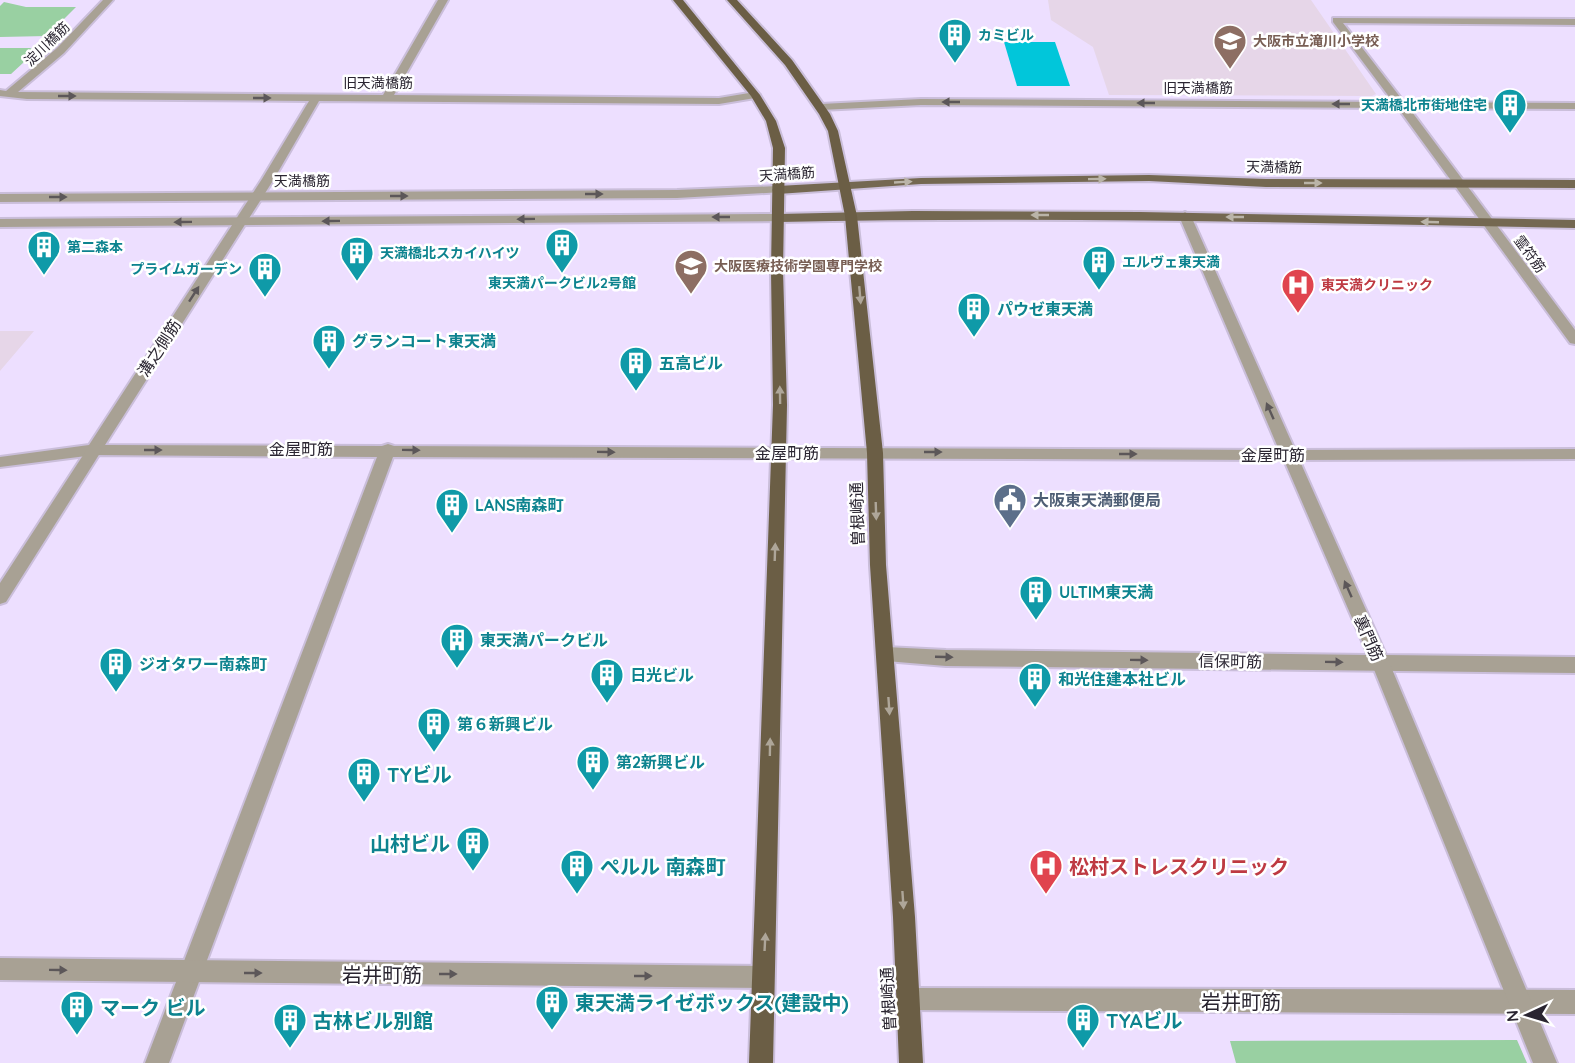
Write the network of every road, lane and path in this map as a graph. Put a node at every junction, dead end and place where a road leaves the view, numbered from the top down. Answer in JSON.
{"nodes":[{"id":1,"x":108,"y":0,"type":"edge"},
{"id":2,"x":443,"y":0,"type":"edge"},
{"id":3,"x":678,"y":0,"type":"edge"},
{"id":4,"x":732,"y":0,"type":"edge"},
{"id":5,"x":1575,"y":22,"type":"edge"},
{"id":6,"x":4,"y":94,"type":"edge"},
{"id":7,"x":755,"y":95,"type":"junction"},
{"id":8,"x":316,"y":98,"type":"junction"},
{"id":9,"x":387,"y":98,"type":"junction"},
{"id":10,"x":0,"y":102,"type":"edge"},
{"id":11,"x":1400,"y":105,"type":"junction"},
{"id":12,"x":1575,"y":106,"type":"edge"},
{"id":13,"x":820,"y":107,"type":"junction"},
{"id":14,"x":1461,"y":184,"type":"junction"},
{"id":15,"x":1575,"y":184,"type":"edge"},
{"id":16,"x":844,"y":185,"type":"junction"},
{"id":17,"x":778,"y":190,"type":"junction"},
{"id":18,"x":257,"y":196,"type":"junction"},
{"id":19,"x":0,"y":198,"type":"edge"},
{"id":20,"x":851,"y":216,"type":"junction"},
{"id":21,"x":1185,"y":216,"type":"junction"},
{"id":22,"x":779,"y":218,"type":"junction"},
{"id":23,"x":241,"y":221,"type":"junction"},
{"id":24,"x":1489,"y":223,"type":"junction"},
{"id":25,"x":0,"y":224,"type":"edge"},
{"id":26,"x":1575,"y":224,"type":"edge"},
{"id":27,"x":1575,"y":340,"type":"edge"},
{"id":28,"x":388,"y":449,"type":"junction"},
{"id":29,"x":94,"y":450,"type":"junction"},
{"id":30,"x":874,"y":453,"type":"junction"},
{"id":31,"x":778,"y":454,"type":"junction"},
{"id":32,"x":1575,"y":454,"type":"edge"},
{"id":33,"x":1289,"y":455,"type":"junction"},
{"id":34,"x":0,"y":462,"type":"edge"},
{"id":35,"x":0,"y":597,"type":"edge"},
{"id":36,"x":886,"y":654,"type":"junction"},
{"id":37,"x":1380,"y":662,"type":"junction"},
{"id":38,"x":1575,"y":665,"type":"edge"},
{"id":39,"x":0,"y":969,"type":"edge"},
{"id":40,"x":192,"y":972,"type":"junction"},
{"id":41,"x":763,"y":976,"type":"junction"},
{"id":42,"x":908,"y":999,"type":"junction"},
{"id":43,"x":1519,"y":1002,"type":"junction"},
{"id":44,"x":1575,"y":1002,"type":"edge"},
{"id":45,"x":157,"y":1063,"type":"edge"},
{"id":46,"x":761,"y":1063,"type":"edge"},
{"id":47,"x":911,"y":1063,"type":"edge"},
{"id":48,"x":1545,"y":1063,"type":"edge"}],
"edges":[{"from":1,"to":6,"type":"street","name":"淀川橋筋"},
{"from":2,"to":9,"type":"street"},
{"from":3,"to":7,"type":"highway"},
{"from":4,"to":13,"type":"highway","name":"曽根崎通"},
{"from":5,"to":11,"type":"street","name":"霊符筋"},
{"from":6,"to":8,"type":"street","name":"旧天満橋筋","one_way":true},
{"from":6,"to":10,"type":"street","name":"淀川橋筋"},
{"from":7,"to":9,"type":"street","name":"旧天満橋筋"},
{"from":7,"to":17,"type":"highway"},
{"from":8,"to":9,"type":"street","name":"旧天満橋筋"},
{"from":8,"to":18,"type":"street","name":"溝之側筋"},
{"from":11,"to":12,"type":"street","name":"旧天満橋筋"},
{"from":11,"to":13,"type":"street","name":"旧天満橋筋","one_way":true},
{"from":11,"to":14,"type":"street","name":"霊符筋"},
{"from":13,"to":16,"type":"highway","name":"曽根崎通"},
{"from":14,"to":15,"type":"main road","name":"天満橋筋"},
{"from":16,"to":14,"type":"main road","name":"天満橋筋","one_way":true},
{"from":14,"to":24,"type":"street","name":"霊符筋"},
{"from":16,"to":17,"type":"main road","name":"天満橋筋"},
{"from":16,"to":20,"type":"highway","name":"曽根崎通"},
{"from":18,"to":17,"type":"street","name":"天満橋筋","one_way":true},
{"from":17,"to":22,"type":"highway"},
{"from":19,"to":18,"type":"street","name":"天満橋筋","one_way":true},
{"from":18,"to":23,"type":"street","name":"溝之側筋"},
{"from":21,"to":20,"type":"main road","one_way":true},
{"from":20,"to":22,"type":"main road"},
{"from":20,"to":30,"type":"highway","name":"曽根崎通","one_way":true},
{"from":24,"to":21,"type":"main road","one_way":true},
{"from":33,"to":21,"type":"street","name":"裏門筋","one_way":true},
{"from":22,"to":23,"type":"street","one_way":true},
{"from":31,"to":22,"type":"highway","one_way":true},
{"from":23,"to":25,"type":"street","one_way":true},
{"from":29,"to":23,"type":"street","name":"溝之側筋","one_way":true},
{"from":24,"to":26,"type":"main road"},
{"from":24,"to":27,"type":"street","name":"霊符筋"},
{"from":29,"to":28,"type":"street","name":"金屋町筋","one_way":true},
{"from":28,"to":31,"type":"street","name":"金屋町筋","one_way":true},
{"from":28,"to":40,"type":"street"},
{"from":29,"to":34,"type":"street","name":"金屋町筋"},
{"from":29,"to":35,"type":"street","name":"溝之側筋"},
{"from":30,"to":31,"type":"street","name":"金屋町筋"},
{"from":30,"to":33,"type":"street","name":"金屋町筋","one_way":true},
{"from":30,"to":36,"type":"highway","name":"曽根崎通","one_way":true},
{"from":41,"to":31,"type":"highway","one_way":true},
{"from":32,"to":33,"type":"street","name":"金屋町筋"},
{"from":37,"to":33,"type":"street","name":"裏門筋","one_way":true},
{"from":36,"to":37,"type":"street","name":"信保町筋","one_way":true},
{"from":36,"to":42,"type":"highway","name":"曽根崎通","one_way":true},
{"from":37,"to":38,"type":"street","name":"信保町筋"},
{"from":37,"to":43,"type":"street","name":"裏門筋"},
{"from":39,"to":40,"type":"street","name":"岩井町筋","one_way":true},
{"from":40,"to":41,"type":"street","name":"岩井町筋","one_way":true},
{"from":40,"to":45,"type":"street"},
{"from":41,"to":46,"type":"highway"},
{"from":42,"to":43,"type":"street","name":"岩井町筋"},
{"from":42,"to":47,"type":"highway","name":"曽根崎通"},
{"from":43,"to":44,"type":"street","name":"岩井町筋"},
{"from":43,"to":48,"type":"street","name":"裏門筋"}]}
